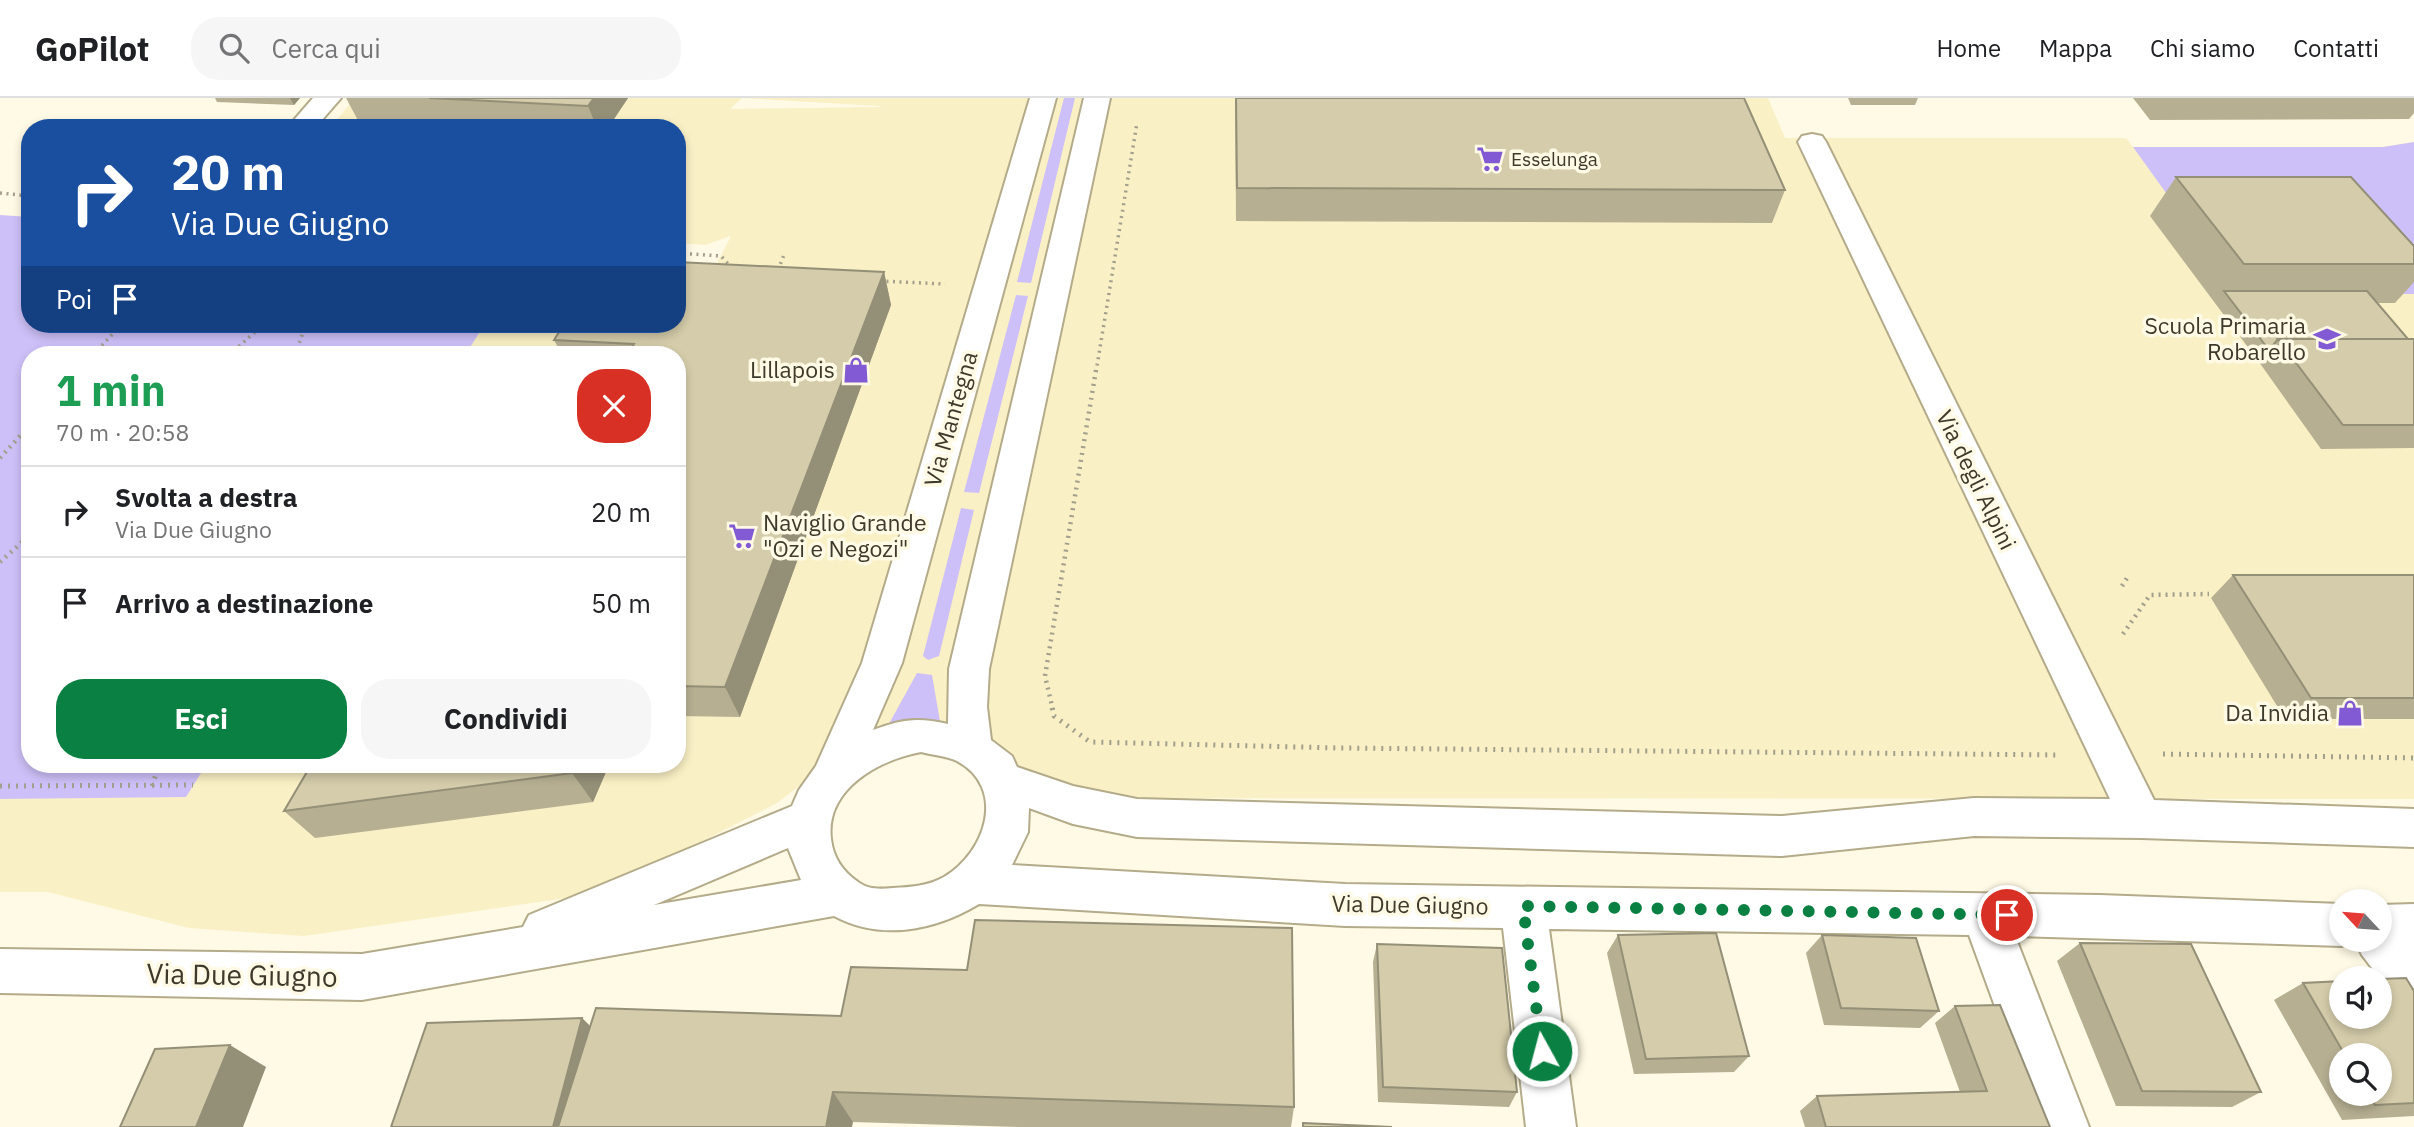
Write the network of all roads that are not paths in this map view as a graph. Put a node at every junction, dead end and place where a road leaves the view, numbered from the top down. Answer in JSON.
{"nodes":[{"id":1,"x":328,"y":98,"type":"edge"},
{"id":2,"x":1043,"y":98,"type":"edge"},
{"id":3,"x":1097,"y":98,"type":"edge"},
{"id":4,"x":308,"y":119,"type":"edge"},
{"id":5,"x":1811,"y":142,"type":"dead end"},
{"id":6,"x":971,"y":746,"type":"junction"},
{"id":7,"x":833,"y":775,"type":"junction"},
{"id":8,"x":1004,"y":781,"type":"junction"},
{"id":9,"x":810,"y":818,"type":"junction"},
{"id":10,"x":2141,"y":819,"type":"junction"},
{"id":11,"x":2414,"y":828,"type":"edge"},
{"id":12,"x":971,"y":883,"type":"junction"},
{"id":13,"x":838,"y":895,"type":"junction"},
{"id":14,"x":1523,"y":906,"type":"junction"},
{"id":15,"x":1984,"y":915,"type":"junction"},
{"id":16,"x":2329,"y":925,"type":"edge"},
{"id":17,"x":2414,"y":925,"type":"edge"},
{"id":18,"x":2392,"y":926,"type":"edge"},
{"id":19,"x":2388,"y":952,"type":"edge"},
{"id":20,"x":482,"y":957,"type":"junction"},
{"id":21,"x":4,"y":977,"type":"edge"},
{"id":22,"x":2414,"y":985,"type":"edge"},
{"id":23,"x":1551,"y":1127,"type":"edge"},
{"id":24,"x":2064,"y":1127,"type":"edge"}],
"edges":[{"from":1,"to":4,"type":"street"},
{"from":2,"to":7,"type":"street","name":"Via Mantegna"},
{"from":3,"to":6,"type":"street"},
{"from":5,"to":10,"type":"street","name":"Via degli Alpini"},
{"from":6,"to":7,"type":"street"},
{"from":6,"to":8,"type":"street"},
{"from":7,"to":9,"type":"street"},
{"from":8,"to":10,"type":"street"},
{"from":8,"to":12,"type":"street"},
{"from":9,"to":13,"type":"street"},
{"from":9,"to":20,"type":"street","name":"Via Due Giugno"},
{"from":10,"to":11,"type":"street"},
{"from":12,"to":13,"type":"street"},
{"from":12,"to":14,"type":"street","name":"Via Due Giugno"},
{"from":13,"to":20,"type":"street","name":"Via Due Giugno"},
{"from":14,"to":15,"type":"street","name":"Via Due Giugno"},
{"from":14,"to":23,"type":"street"},
{"from":15,"to":16,"type":"street","name":"Via Due Giugno"},
{"from":15,"to":24,"type":"street"},
{"from":17,"to":18,"type":"street"},
{"from":19,"to":22,"type":"street"},
{"from":20,"to":21,"type":"street","name":"Via Due Giugno"}]}
